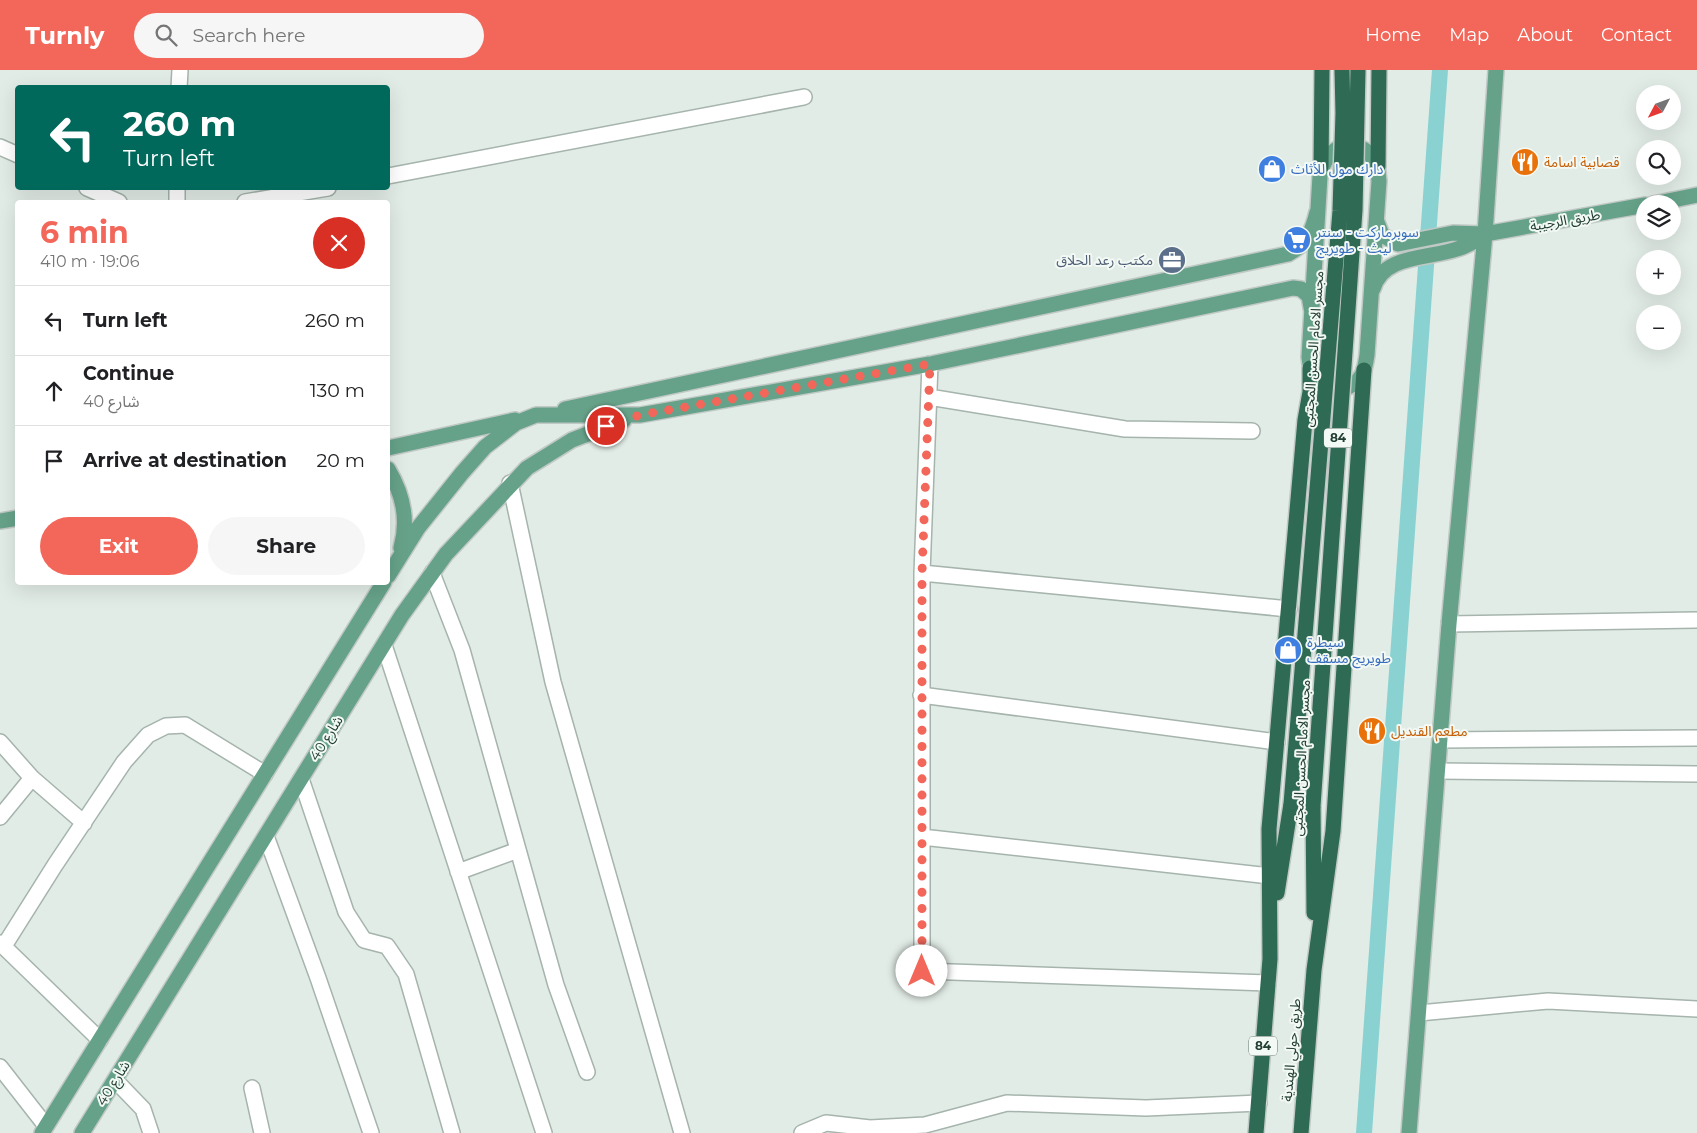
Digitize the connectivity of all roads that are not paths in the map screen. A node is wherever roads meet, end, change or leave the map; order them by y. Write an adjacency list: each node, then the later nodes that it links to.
1 (180, 70): 7 (street)
2 (1322, 70): 9 (highway)
3 (1342, 70): 69 (highway, مجسر الامام الحسن المجتبى / 84, bridge)
4 (1358, 70): 70 (highway, مجسر الامام الحسن المجتبى / 84, bridge)
5 (1379, 70): 10 (highway)
6 (1496, 70): 25 (main road)
7 (180, 85)
8 (804, 97): 15 (street)
9 (1323, 115): 10 (highway); 13 (highway)
10 (1379, 120): 14 (highway)
11 (0, 147): 12 (street)
12 (15, 154)
13 (1322, 167): 14 (main road); 23 (main road)
14 (1378, 167): 24 (main road)
15 (390, 176)
16 (92, 190): 20 (street)
17 (316, 190): 21 (street)
18 (1697, 195): 19 (main road)
19 (1681, 198)
20 (114, 200)
21 (257, 200)
22 (1636, 208): 25 (main road, طريق الرجيبة)
23 (1317, 212): 27 (main road); 32 (main road)
24 (1376, 218): 25 (main road); 26 (main road)
25 (1485, 234): 26 (main road); 49 (main road)
26 (1371, 294): 30 (main road)
27 (1312, 313): 28 (main road); 29 (main road)
28 (930, 364): 31 (street); 33 (main road)
29 (1310, 368): 30 (main road); 34 (highway)
30 (1364, 370): 35 (highway)
31 (929, 397): 36 (street); 45 (street)
32 (536, 415): 33 (main road); 37 (main road); 42 (main road)
33 (640, 415): 39 (main road, شارع 40)
34 (1305, 420): 35 (highway); 47 (highway)
35 (1361, 420): 70 (highway)
36 (1252, 431)
37 (390, 448)
38 (390, 473): 42 (main road)
39 (510, 483): 44 (main road, شارع 40); 87 (street)
40 (15, 518): 41 (main road)
41 (0, 521)
42 (398, 559): 43 (main road)
43 (390, 573)
44 (432, 573): 50 (main road, شارع 40); 65 (street)
45 (922, 573): 47 (street); 51 (street)
46 (382, 585): 57 (main road)
47 (1289, 609): 55 (highway)
48 (1697, 620): 49 (street)
49 (1449, 624): 53 (main road)
50 (384, 645): 60 (main road, شارع 40); 66 (street)
51 (921, 695): 55 (street); 64 (street)
52 (1697, 738): 53 (street)
53 (1440, 740): 56 (main road)
54 (0, 742): 59 (street)
55 (1277, 742): 67 (highway)
56 (1438, 771): 58 (street); 73 (main road)
57 (265, 774): 62 (street); 74 (main road)
58 (1697, 774)
59 (32, 778): 61 (street); 62 (street)
60 (301, 778): 63 (main road, شارع 40); 85 (street)
61 (0, 817)
62 (84, 823): 68 (street)
63 (266, 836): 77 (main road, شارع 40); 84 (street)
64 (922, 837): 67 (street); 71 (street)
65 (518, 850): 66 (street); 76 (street)
66 (458, 872): 86 (street)
67 (1270, 876): 69 (highway)
68 (2, 944): 74 (street)
69 (1270, 959): 71 (highway, طريق حولي الهندية / 84)
70 (1314, 970): 90 (highway, طريق حولي الهندية / 84)
71 (1268, 984): 79 (highway, طريق حولي الهندية / 84)
72 (1697, 1009): 73 (street)
73 (1418, 1013): 91 (main road)
74 (100, 1040): 80 (main road)
75 (0, 1067): 80 (street)
76 (587, 1072)
77 (115, 1080): 81 (main road, شارع 40); 82 (street)
78 (252, 1088): 83 (street)
79 (1259, 1103): 88 (street); 89 (highway, طريق حولي الهندية / 84)
80 (44, 1130)
81 (82, 1133)
82 (151, 1133)
83 (262, 1133)
84 (371, 1133)
85 (452, 1133)
86 (544, 1133)
87 (682, 1133)
88 (802, 1133)
89 (1256, 1133)
90 (1301, 1133)
91 (1409, 1133)

